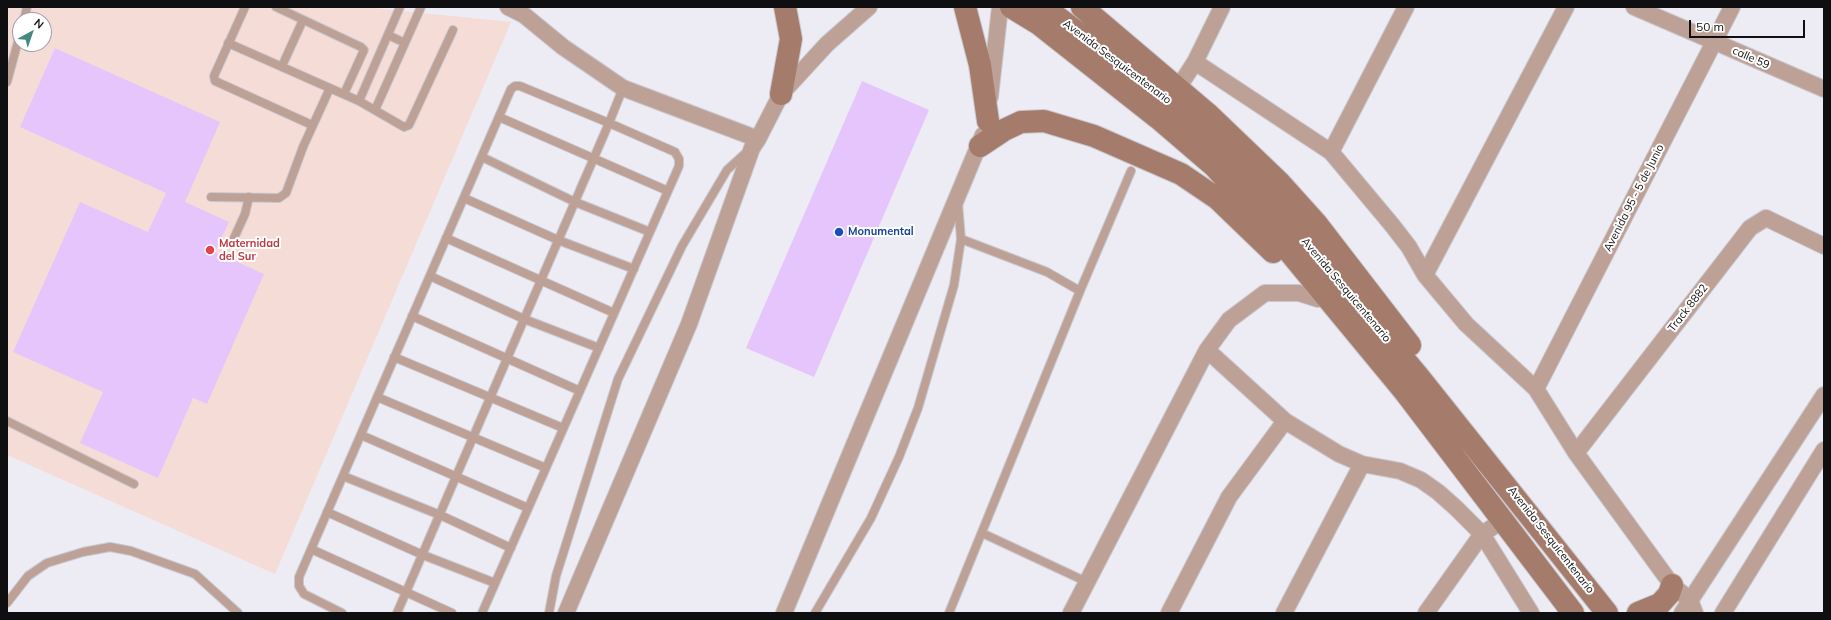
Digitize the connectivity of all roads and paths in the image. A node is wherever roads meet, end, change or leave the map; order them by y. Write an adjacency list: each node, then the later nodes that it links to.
1 (245, 7): 22 (lane)
2 (276, 7): 18 (lane)
3 (400, 7): 20 (lane)
4 (421, 7): 23 (lane)
5 (508, 7): 29 (street)
6 (785, 7): 33 (main road)
7 (869, 7): 33 (street)
8 (965, 7): 37 (main road)
9 (1000, 7): 37 (street)
10 (1011, 7): 52 (main road, Avenida Sesquicentenario)
11 (1044, 7): 52 (main road, Avenida Sesquicentenario)
12 (1082, 7): 30 (main road)
13 (1222, 7): 25 (street)
14 (1406, 7): 42 (street)
15 (1566, 7): 60 (street)
16 (1634, 7): 21 (street, calle 59)
17 (1732, 7): 21 (street, Avenida 95 - 5 de Junio)
18 (303, 20): 26 (lane); 32 (lane)
19 (453, 30): 35 (lane)
20 (388, 35): 23 (lane); 34 (lane)
21 (1714, 41): 31 (street, calle 59); 73 (street, Avenida 95 - 5 de Junio)
22 (228, 43): 26 (lane); 39 (lane)
23 (405, 43): 35 (lane)
24 (15, 52): 27 (lane)
25 (1195, 62): 30 (street); 42 (street)
26 (282, 66): 28 (lane)
27 (7, 82)
28 (330, 88): 32 (lane); 39 (lane)
29 (622, 88): 38 (lane); 40 (street)
30 (1178, 88): 83 (main road)
31 (1824, 89)
32 (344, 94): 34 (lane)
33 (781, 94): 40 (street)
34 (360, 101): 35 (lane)
35 (375, 110)
36 (499, 117): 38 (lane); 43 (lane); 44 (lane)
37 (988, 121): 41 (street)
38 (609, 123): 44 (lane); 46 (lane)
39 (312, 126): 48 (lane)
40 (755, 143): 112 (lane); 113 (street)
41 (980, 146): 50 (street); 64 (main road)
42 (1331, 152): 60 (street)
43 (482, 157): 49 (lane); 51 (lane)
44 (593, 160): 46 (lane); 51 (lane)
45 (1131, 172): 63 (lane)
46 (668, 191): 53 (lane)
47 (211, 196): 48 (lane)
48 (249, 197): 54 (lane)
49 (464, 198): 55 (lane); 57 (lane)
50 (958, 199): 56 (lane); 114 (street)
51 (575, 202): 53 (lane); 57 (lane)
52 (1269, 213): 68 (main road, Avenida Sesquicentenario); 83 (main road, Avenida Sesquicentenario)
53 (650, 232): 59 (lane)
54 (234, 238)
55 (446, 238): 61 (lane); 62 (lane)
56 (961, 239): 63 (lane); 115 (lane)
57 (558, 240): 59 (lane); 62 (lane)
58 (1824, 246): 85 (street, Track 8882)
59 (634, 269): 65 (lane)
60 (1425, 275): 73 (street)
61 (430, 276): 66 (lane); 67 (lane)
62 (541, 280): 65 (lane); 67 (lane)
63 (1080, 290): 95 (lane)
64 (1318, 299): 68 (main road); 70 (street)
65 (614, 313): 69 (lane)
66 (412, 316): 71 (lane); 72 (lane)
67 (524, 319): 69 (lane); 72 (lane)
68 (1351, 328): 94 (main road, Avenida Sesquicentenario)
69 (599, 348): 74 (lane)
70 (1207, 350): 79 (street); 100 (street)
71 (394, 357): 76 (lane); 77 (lane)
72 (507, 359): 74 (lane); 77 (lane)
73 (1536, 389): 85 (street)
74 (580, 391): 80 (lane)
75 (1824, 396): 106 (street)
76 (378, 397): 81 (lane); 82 (lane)
77 (490, 398): 80 (lane); 82 (lane)
78 (7, 421): 90 (lane)
79 (1285, 421): 86 (street); 118 (street)
80 (563, 428): 87 (lane)
81 (361, 435): 88 (lane); 89 (lane)
82 (473, 438): 87 (lane); 89 (lane)
83 (1474, 444): 104 (main road, Avenida Sesquicentenario)
84 (1824, 450): 126 (street)
85 (1576, 453): 102 (street)
86 (1362, 464): 96 (street); 119 (street)
87 (546, 468): 91 (lane)
88 (343, 476): 92 (lane); 93 (lane)
89 (456, 476): 91 (lane); 93 (lane)
90 (134, 484)
91 (528, 508): 98 (lane)
92 (328, 512): 97 (lane); 99 (lane)
93 (440, 515): 98 (lane); 99 (lane)
94 (1502, 521): 96 (street); 122 (main road, Avenida Sesquicentenario)
95 (982, 533): 100 (lane); 116 (lane)
96 (1482, 534): 120 (street); 121 (street)
97 (311, 548): 103 (lane); 108 (lane)
98 (511, 548): 101 (lane)
99 (422, 554): 101 (lane); 103 (lane)
100 (1087, 582): 117 (street)
101 (495, 583): 111 (lane)
102 (1672, 585): 106 (street); 125 (main road)
103 (406, 592): 109 (lane); 110 (lane)
104 (1594, 593): 123 (main road, Avenida Sesquicentenario); 124 (main road)
105 (7, 603): 107 (lane)
106 (1689, 609)
107 (238, 613)
108 (342, 613)
109 (397, 613)
110 (452, 613)
111 (482, 613)
112 (549, 613)
113 (566, 613)
114 (784, 613)
115 (815, 613)
116 (949, 613)
117 (1071, 613)
118 (1169, 613)
119 (1284, 613)
120 (1426, 613)
121 (1531, 613)
122 (1573, 613)
123 (1607, 613)
124 (1622, 613)
125 (1638, 613)
126 (1723, 613)

